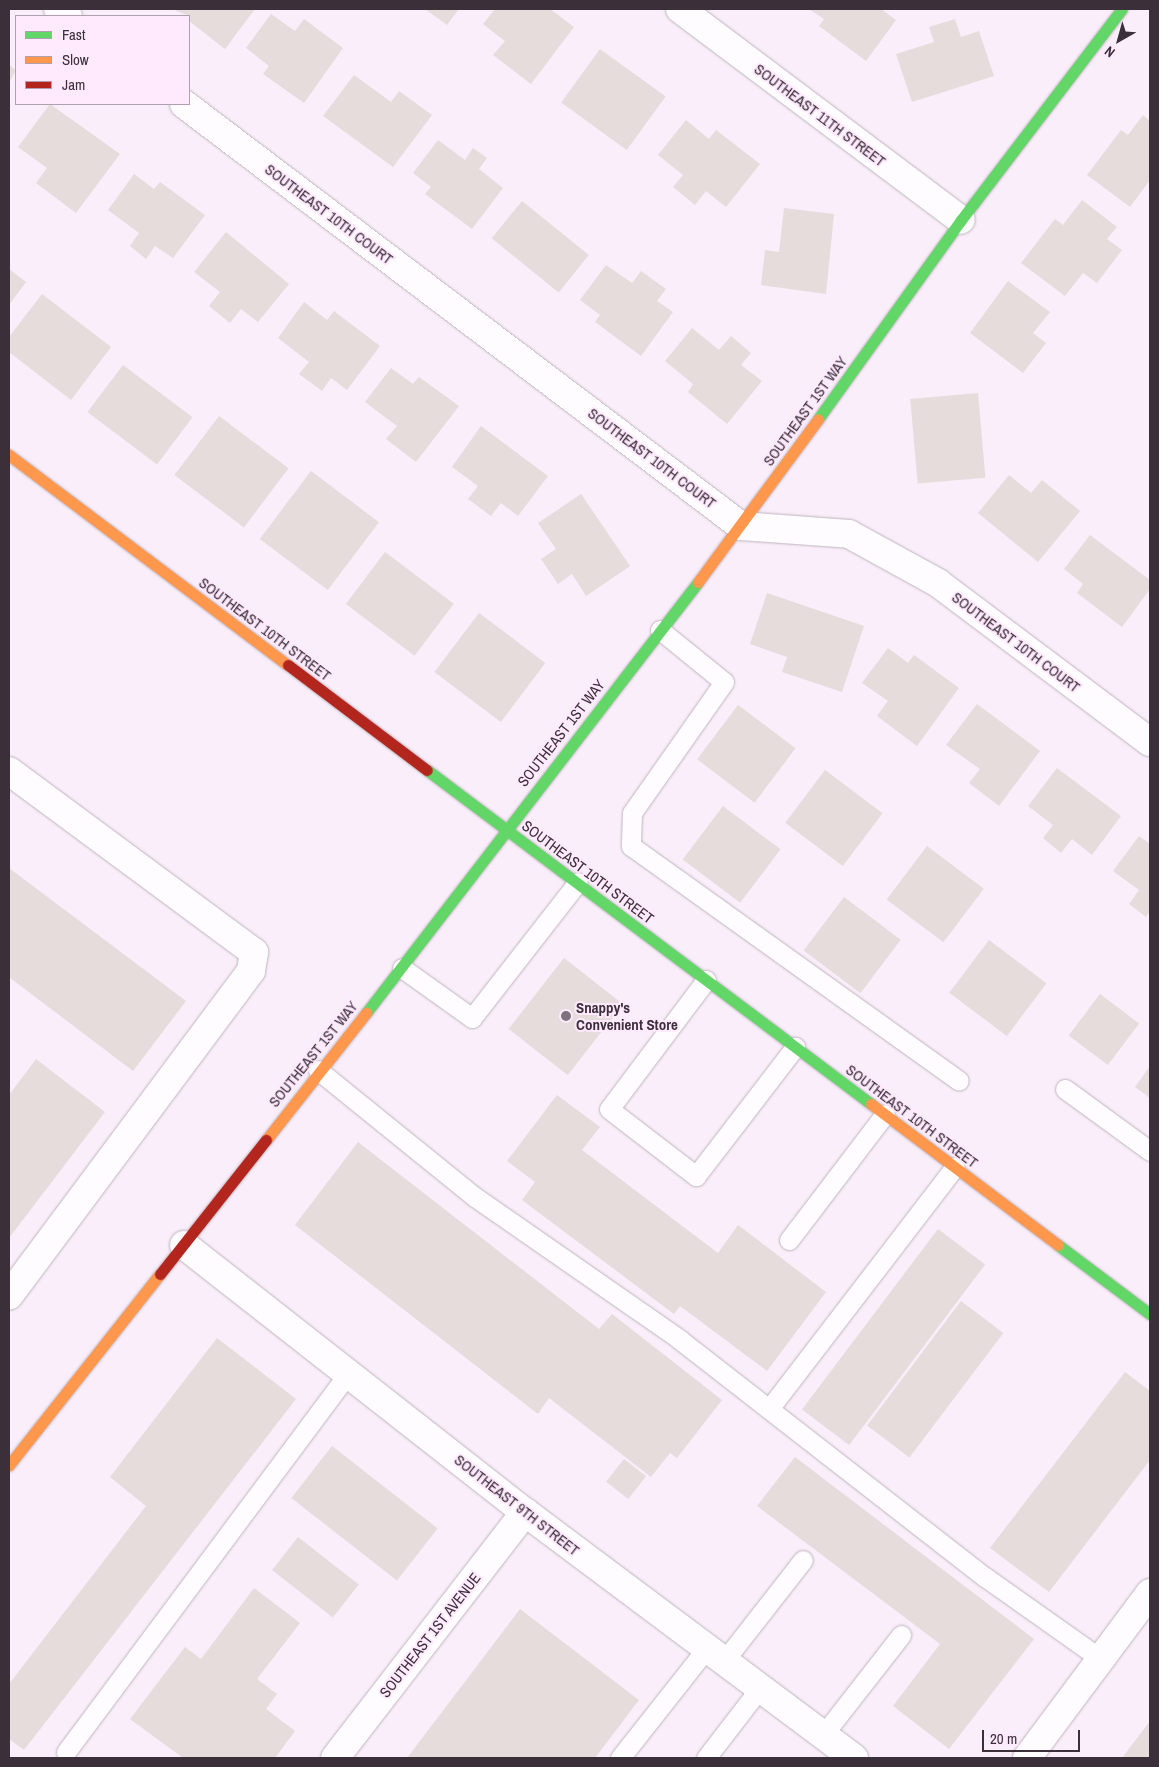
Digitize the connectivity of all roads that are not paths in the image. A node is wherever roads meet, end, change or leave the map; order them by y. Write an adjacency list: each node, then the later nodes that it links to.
1 (680, 9): 4 (street, SOUTHEAST 11TH STREET)
2 (1122, 9): 4 (street, SOUTHEAST 1ST WAY)
3 (185, 105): 6 (street, SOUTHEAST 10TH COURT)
4 (961, 220): 6 (street, SOUTHEAST 1ST WAY)
5 (9, 454): 10 (street, SOUTHEAST 10TH STREET)
6 (741, 526): 7 (street, SOUTHEAST 1ST WAY); 8 (street, SOUTHEAST 10TH COURT)
7 (660, 630): 10 (street, SOUTHEAST 1ST WAY); 16 (lane)
8 (1150, 742)
9 (9, 771): 23 (street)
10 (505, 829): 11 (street, SOUTHEAST 10TH STREET); 12 (street, SOUTHEAST 1ST WAY)
11 (578, 882): 12 (lane); 13 (street, SOUTHEAST 10TH STREET)
12 (402, 968): 15 (street, SOUTHEAST 1ST WAY)
13 (706, 980): 14 (street, SOUTHEAST 10TH STREET); 14 (lane)
14 (795, 1046): 18 (street, SOUTHEAST 10TH STREET)
15 (318, 1070): 22 (street, SOUTHEAST 1ST WAY); 26 (lane)
16 (959, 1081)
17 (1065, 1089): 19 (lane)
18 (885, 1114): 20 (street, SOUTHEAST 10TH STREET); 21 (lane)
19 (1150, 1151)
20 (956, 1167): 24 (street, SOUTHEAST 10TH STREET); 26 (lane)
21 (789, 1240)
22 (184, 1245): 25 (street, SOUTHEAST 9TH STREET); 27 (street, SOUTHEAST 1ST WAY)
23 (9, 1296)
24 (1150, 1314)
25 (348, 1373): 28 (street, SOUTHEAST 9TH STREET); 36 (lane)
26 (769, 1409): 33 (lane)
27 (9, 1465)
28 (525, 1512): 32 (street, SOUTHEAST 9TH STREET); 37 (street, SOUTHEAST 1ST AVENUE)
29 (803, 1560): 32 (lane)
30 (1150, 1593): 33 (street)
31 (901, 1635): 35 (lane)
32 (715, 1654): 34 (street, SOUTHEAST 9TH STREET); 38 (lane)
33 (1101, 1659): 41 (street)
34 (760, 1688): 35 (street, SOUTHEAST 9TH STREET); 39 (lane)
35 (823, 1735): 40 (street, SOUTHEAST 9TH STREET)
36 (66, 1752)
37 (335, 1758)
38 (620, 1758)
39 (706, 1758)
40 (854, 1758)
41 (1027, 1758)

